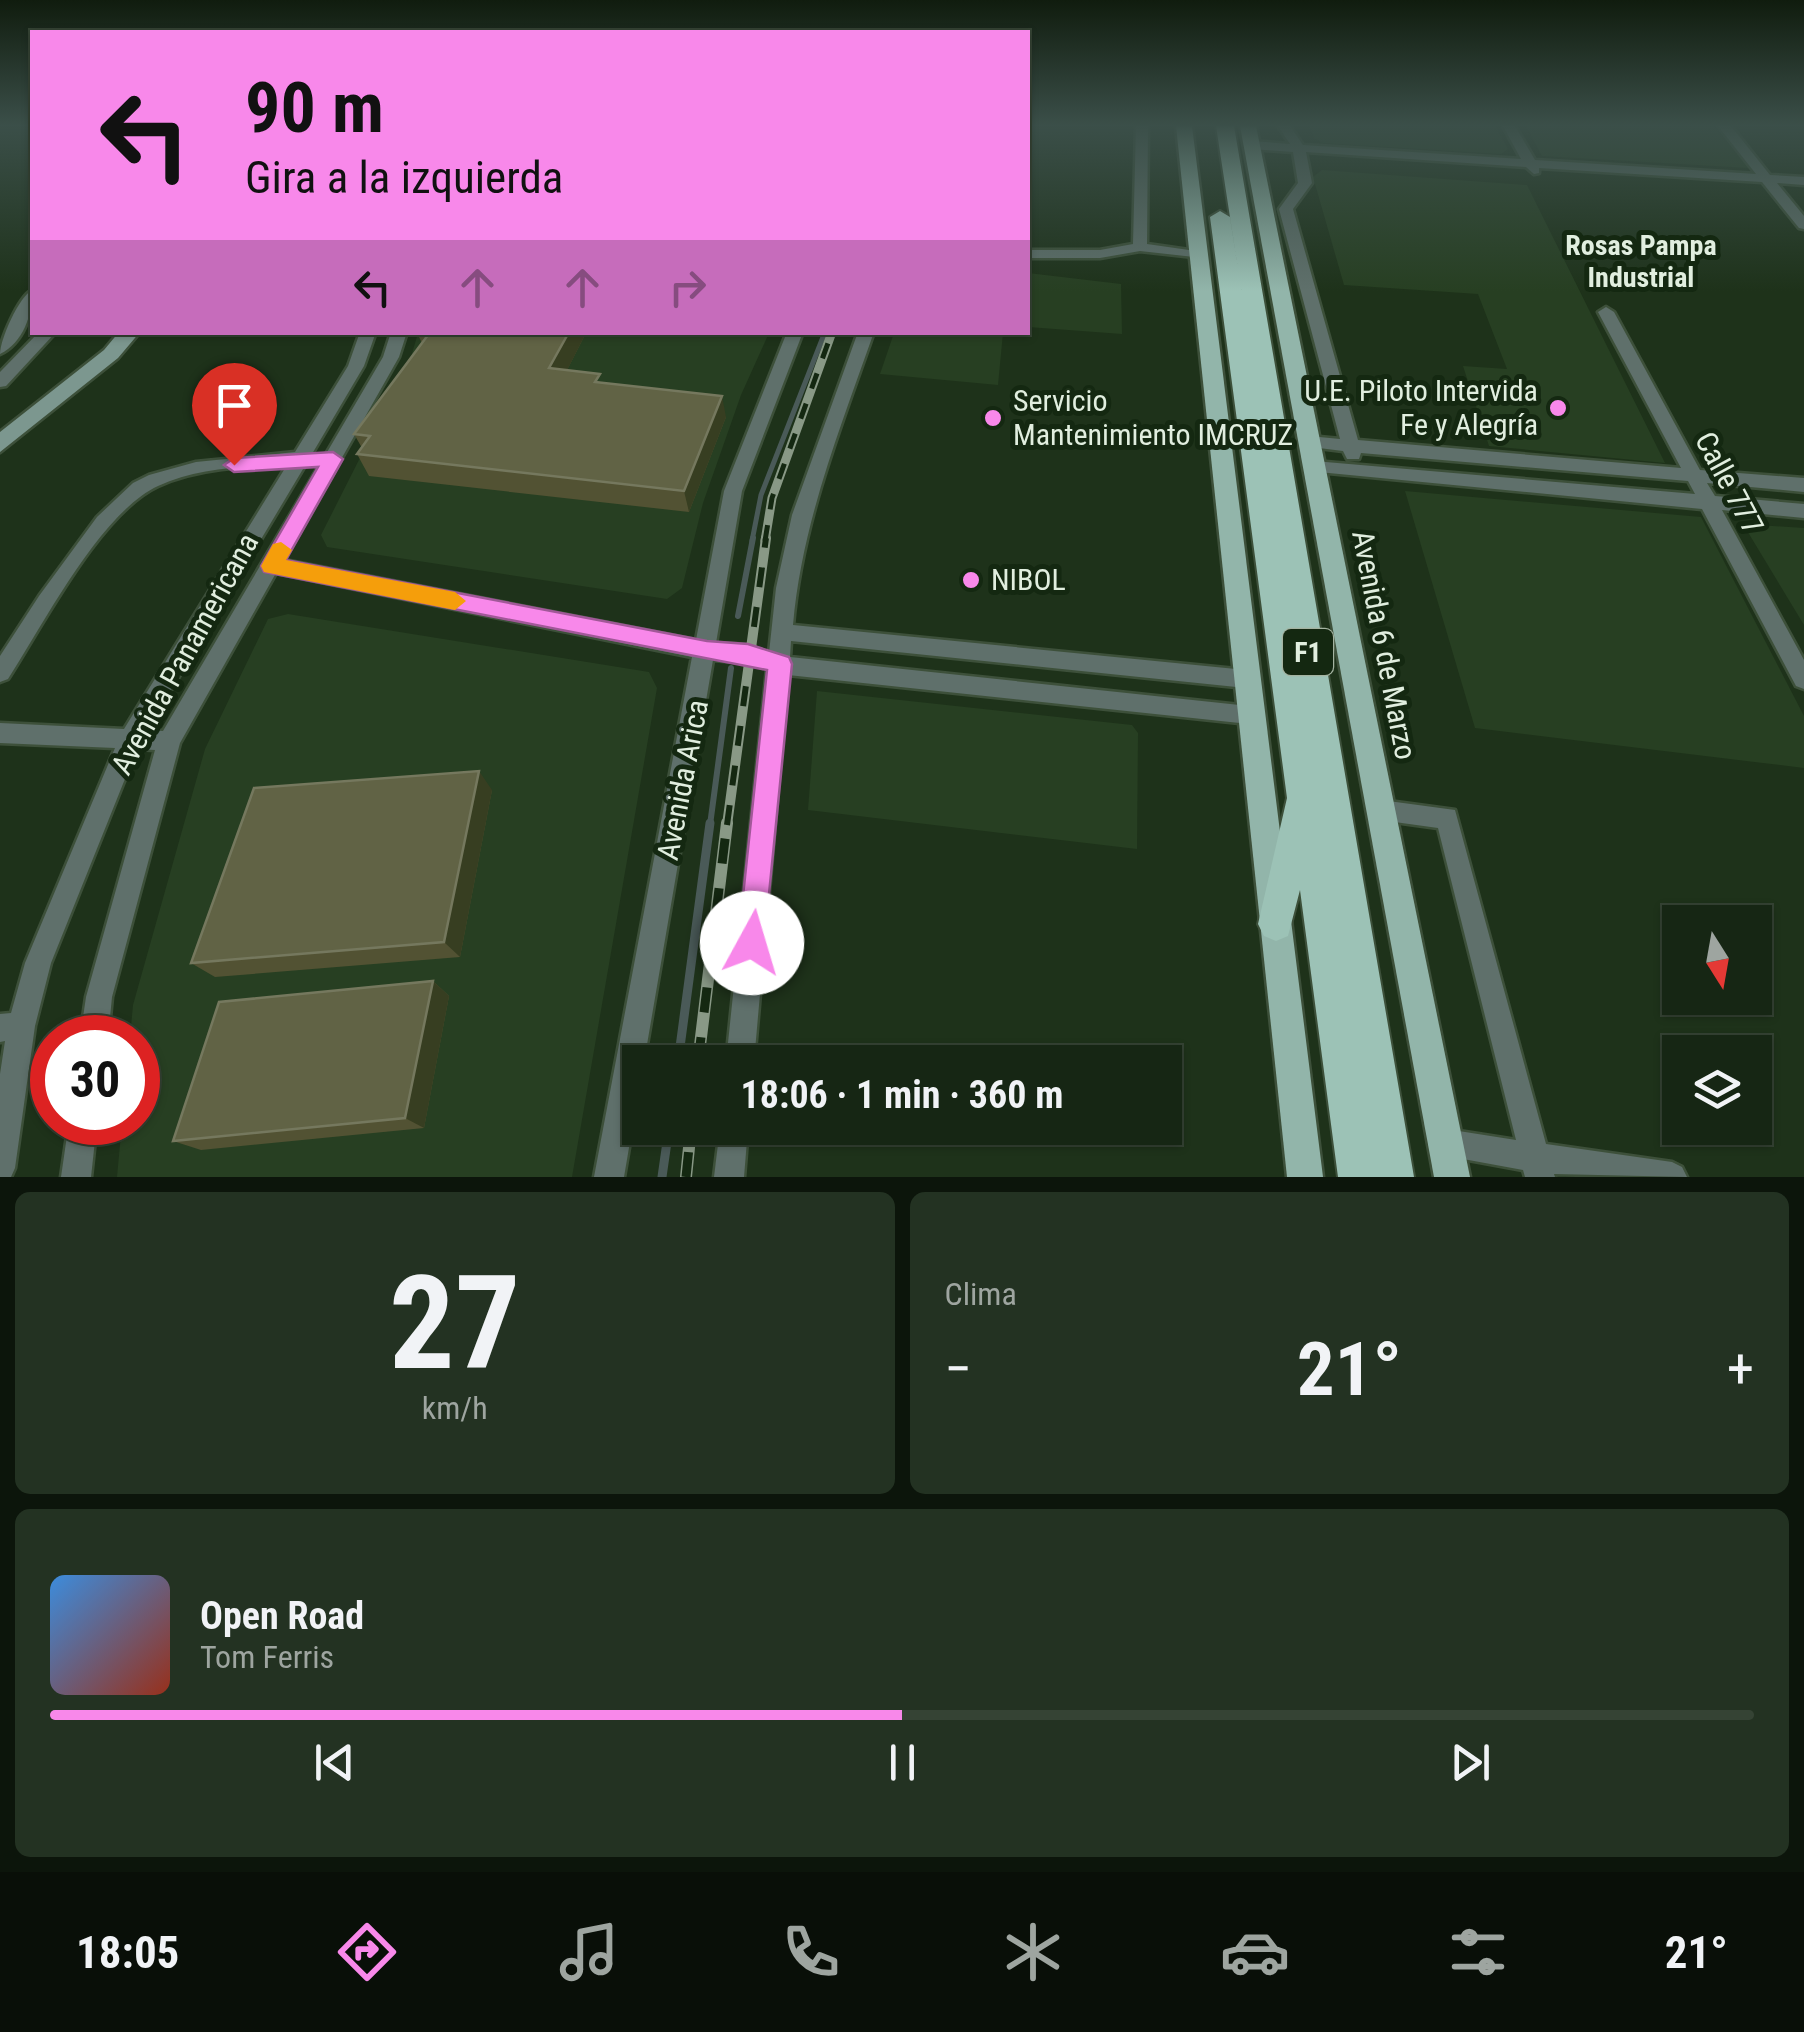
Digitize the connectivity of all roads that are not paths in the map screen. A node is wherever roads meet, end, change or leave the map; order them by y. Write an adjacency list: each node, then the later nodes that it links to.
1 (1141, 181): 12 (street)
2 (1190, 181): 14 (main road)
3 (1215, 181): 48 (highway, F1)
4 (1233, 181): 64 (highway, F1)
5 (1258, 181): 29 (main road, Avenida 6 de Marzo)
6 (1305, 181): 28 (street)
7 (1591, 181): 9 (street)
8 (1769, 181): 9 (street)
9 (1778, 192): 10 (street); 11 (street)
10 (1804, 194)
11 (1804, 225)
12 (1140, 247): 13 (street); 14 (street)
13 (1030, 254)
14 (1198, 255): 42 (main road)
15 (30, 299): 23 (street)
16 (1606, 312): 33 (street, Calle 777)
17 (45, 335): 26 (street)
18 (127, 335): 27 (main road)
19 (367, 335): 25 (street, Avenida Panamericana)
20 (399, 335): 24 (street, Avenida Panamericana)
21 (794, 335): 39 (street, Avenida Arica)
22 (865, 335): 38 (street)
23 (0, 349)
24 (387, 365): 25 (street); 31 (street, Avenida Panamericana)
25 (356, 366): 30 (street, Avenida Panamericana)
26 (0, 382)
27 (0, 444)
28 (1351, 445): 29 (street); 32 (street); 33 (street)
29 (1312, 454): 32 (street); 49 (main road, Avenida 6 de Marzo)
30 (296, 458): 31 (street); 41 (street); 46 (street, Avenida Panamericana)
31 (333, 459): 37 (street, Avenida Panamericana)
32 (1357, 471): 35 (street)
33 (1694, 475): 34 (street); 35 (street, Calle 777)
34 (1804, 485)
35 (1709, 502): 36 (street); 43 (street, Calle 777)
36 (1804, 510)
37 (272, 566): 39 (street); 47 (street, Avenida Panamericana)
38 (783, 632): 40 (street); 42 (street)
39 (707, 651): 40 (street); 60 (street, Avenida Arica)
40 (780, 664): 44 (street); 53 (street)
41 (0, 673)
42 (1246, 679): 44 (main road)
43 (1804, 680)
44 (1249, 714): 50 (main road)
45 (0, 732): 46 (street)
46 (130, 739): 47 (street); 52 (street, Avenida Panamericana)
47 (169, 741): 51 (street, Avenida Panamericana)
48 (1302, 788): 50 (highway); 63 (highway, F1)
49 (1381, 811): 54 (main road, Avenida 6 de Marzo); 57 (street)
50 (1276, 924): 62 (main road)
51 (97, 1015)
52 (10, 1027): 58 (street, Avenida Panamericana)
53 (742, 1045)
54 (1446, 1144): 57 (street); 65 (main road, Avenida 6 de Marzo)
55 (80, 1145): 59 (street)
56 (732, 1145): 61 (street)
57 (1537, 1167): 66 (street)
58 (0, 1168)
59 (76, 1177)
60 (610, 1177)
61 (729, 1177)
62 (1305, 1177)
63 (1358, 1177)
64 (1394, 1177)
65 (1452, 1177)
66 (1672, 1177)

